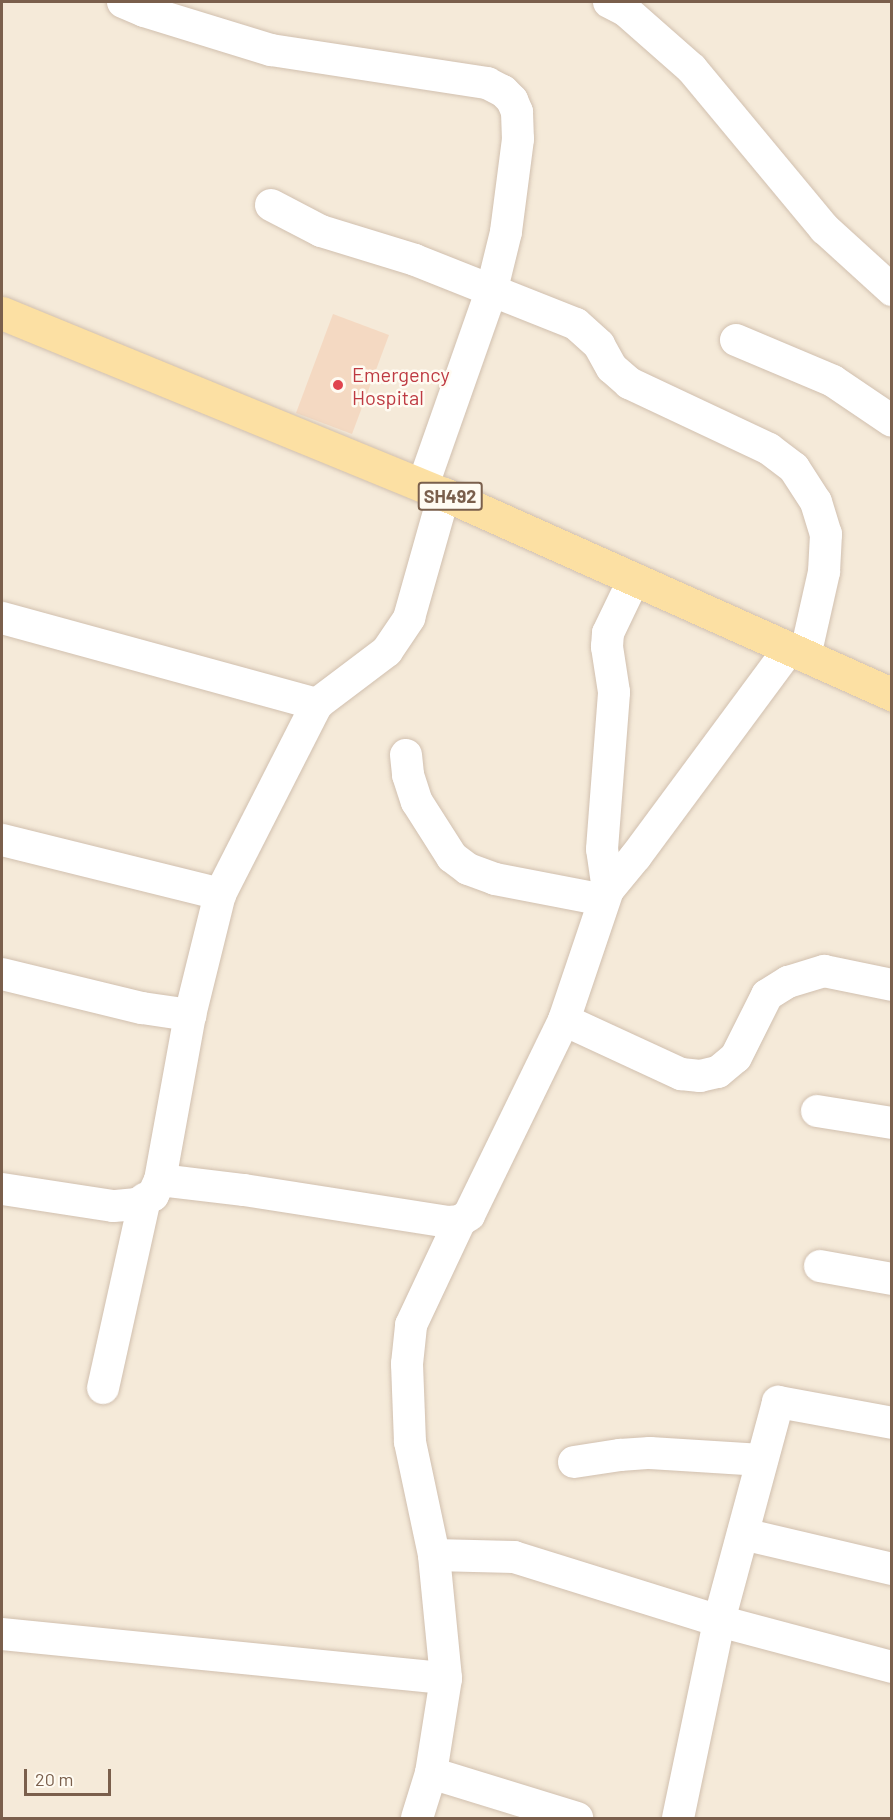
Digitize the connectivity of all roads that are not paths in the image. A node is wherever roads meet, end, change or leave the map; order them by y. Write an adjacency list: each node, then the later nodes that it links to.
1 (123, 2): 4 (street)
2 (609, 2): 5 (street)
3 (271, 206): 4 (street)
4 (492, 289): 9 (street); 12 (street)
5 (891, 290)
6 (2, 313): 9 (main road, SH492)
7 (736, 340): 8 (street)
8 (891, 421)
9 (434, 489): 10 (main road, SH492); 14 (street)
10 (634, 579): 12 (main road, SH492); 18 (street)
11 (2, 618): 14 (street)
12 (797, 652): 13 (main road, SH492); 18 (street)
13 (891, 694)
14 (317, 704): 17 (street)
15 (406, 754): 18 (street)
16 (2, 840): 17 (street)
17 (220, 894): 21 (street)
18 (606, 895): 22 (street)
19 (2, 974): 21 (street)
20 (891, 985): 22 (street)
21 (190, 1015): 26 (street)
22 (564, 1020): 27 (street)
23 (818, 1111): 24 (street)
24 (891, 1123)
25 (2, 1189): 26 (street)
26 (153, 1190): 27 (street); 30 (street)
27 (460, 1221): 35 (street)
28 (820, 1266): 29 (street)
29 (891, 1279)
30 (103, 1388)
31 (891, 1423): 32 (street)
32 (762, 1460): 33 (street); 34 (street)
33 (574, 1462)
34 (743, 1534): 36 (street); 37 (street)
35 (434, 1555): 37 (street); 40 (street)
36 (891, 1569)
37 (719, 1621): 39 (street); 44 (street)
38 (2, 1634): 40 (street)
39 (891, 1667)
40 (446, 1678): 41 (street)
41 (431, 1773): 42 (street); 43 (street)
42 (417, 1818)
43 (577, 1818)
44 (678, 1818)

